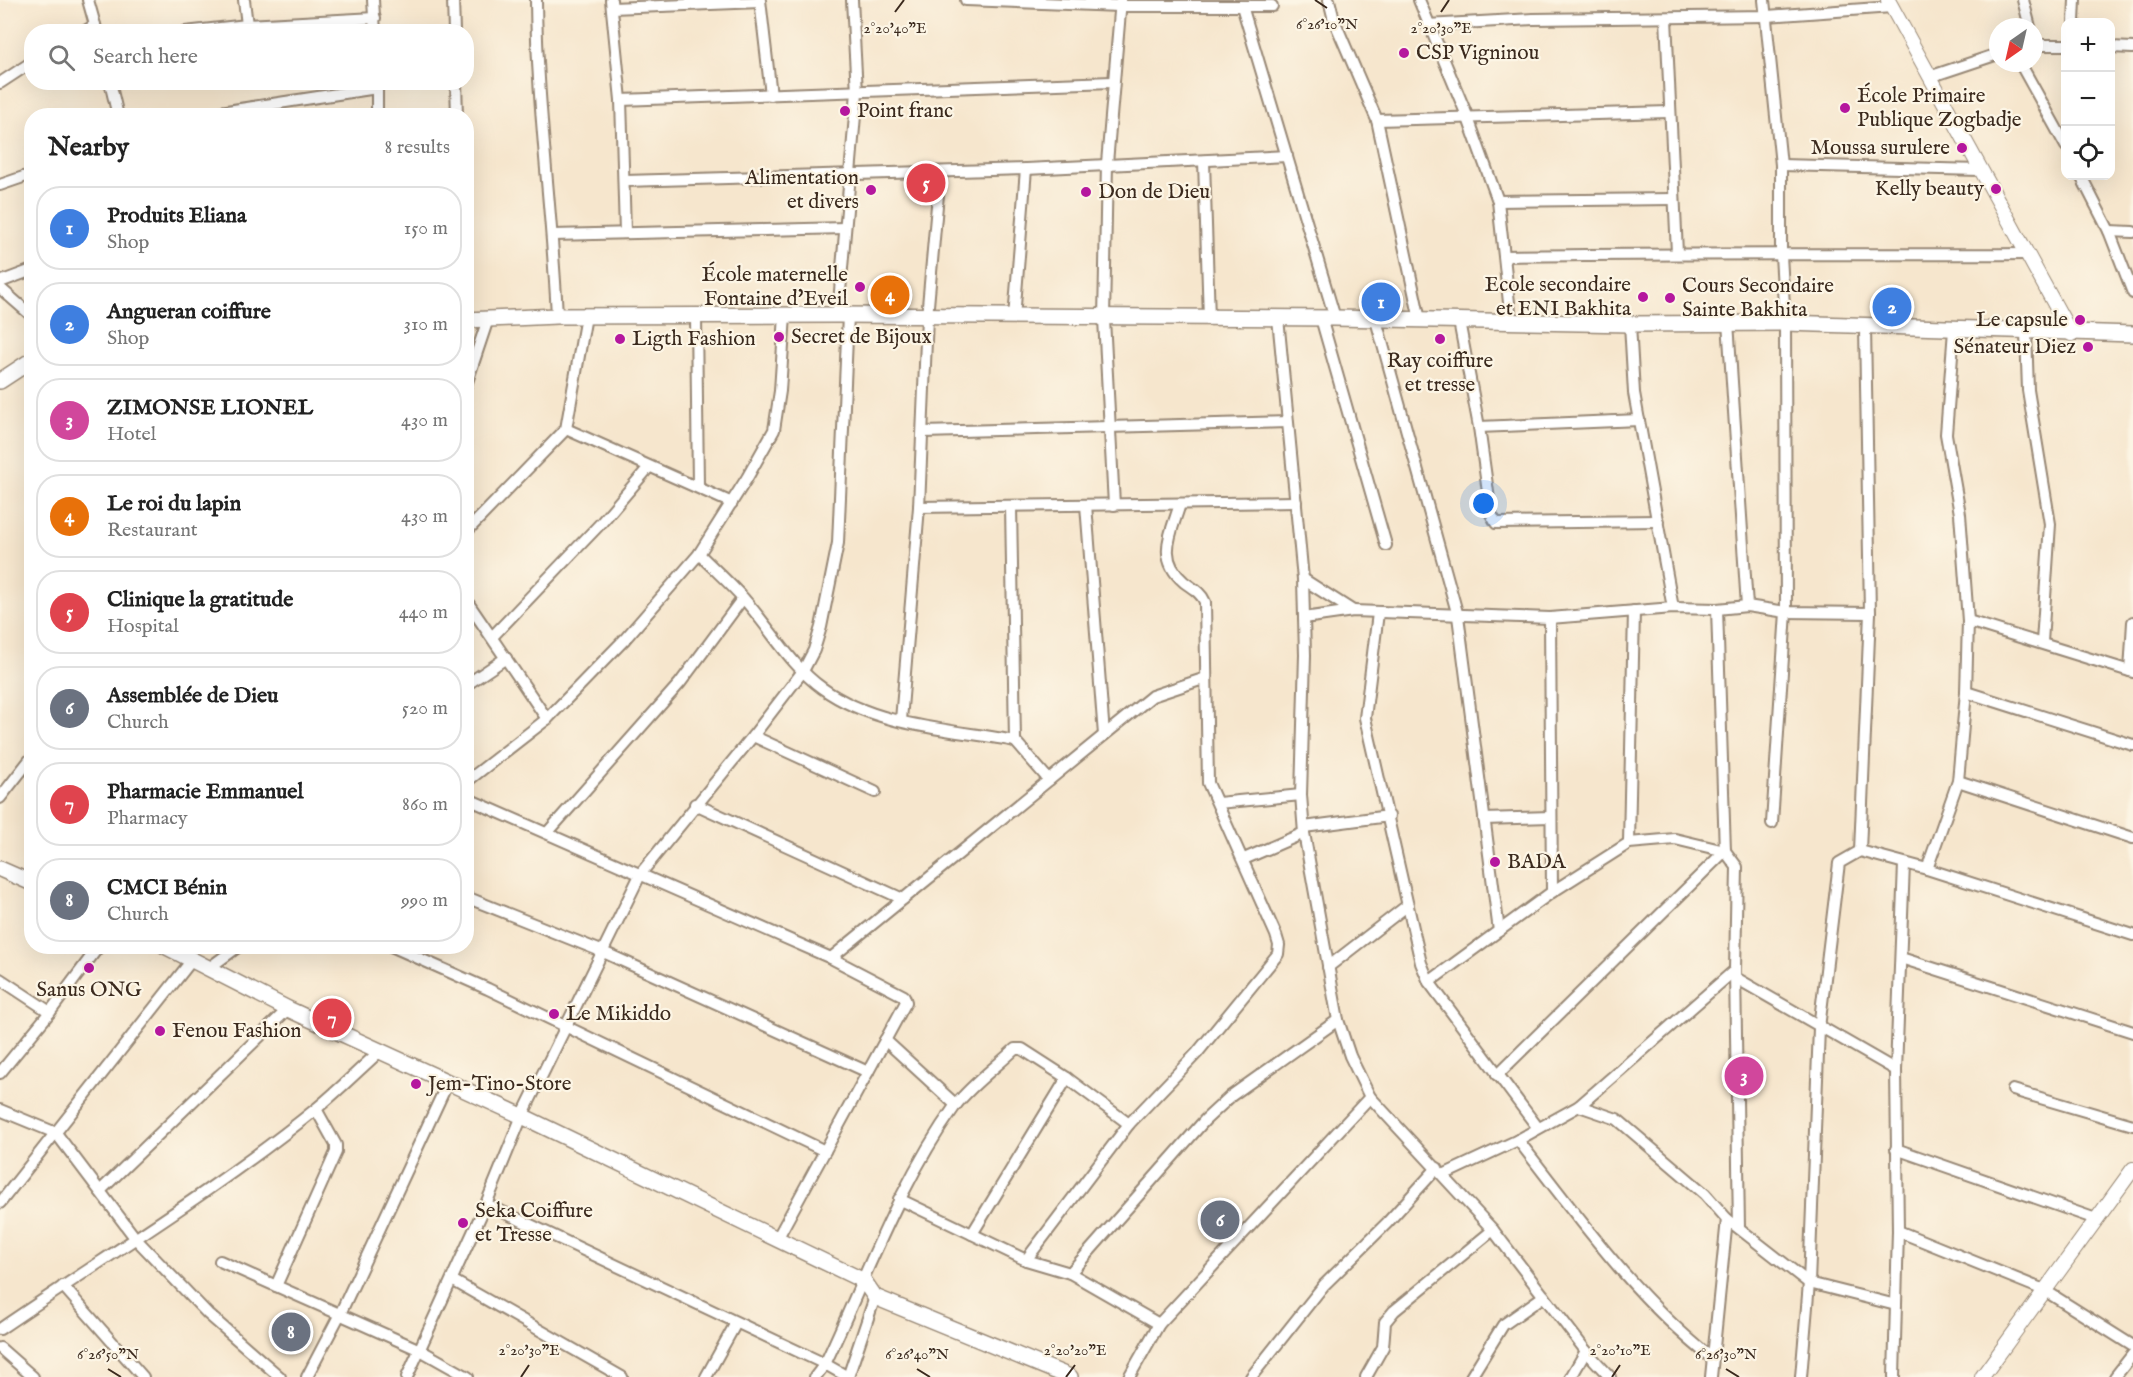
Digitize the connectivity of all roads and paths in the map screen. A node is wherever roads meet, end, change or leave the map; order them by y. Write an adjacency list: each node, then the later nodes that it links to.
1 (88, 0): 24 (street)
2 (244, 0): 25 (street)
3 (373, 0): 20 (street)
4 (453, 0): 28 (street)
5 (536, 0): 73 (street)
6 (852, 0): 44 (street)
7 (966, 0): 14 (street)
8 (1329, 0): 53 (street)
9 (1419, 0): 29 (street)
10 (1764, 0): 19 (street)
11 (2023, 0): 22 (street)
12 (2075, 0): 23 (street)
13 (760, 1): 15 (street); 45 (street)
14 (1120, 3): 17 (street); 38 (street)
15 (612, 4): 46 (street)
16 (1890, 4): 19 (street); 37 (street)
17 (1242, 6): 18 (street); 55 (street)
18 (1272, 6)
19 (1767, 16): 21 (street); 58 (street)
20 (375, 18): 26 (street); 27 (street)
21 (1666, 18): 29 (street); 51 (street)
22 (2028, 18)
23 (2074, 18)
24 (95, 24)
25 (247, 24)
26 (265, 24)
27 (375, 24)
28 (454, 24)
29 (1427, 25): 52 (street)
30 (2043, 44): 31 (street)
31 (2061, 45)
32 (2115, 47): 33 (street)
33 (2133, 48)
34 (1989, 57): 37 (street)
35 (24, 67): 39 (street)
36 (2025, 72): 54 (street)
37 (1932, 76): 60 (street)
38 (1112, 82): 44 (street); 57 (street)
39 (0, 83)
40 (112, 90): 47 (street)
41 (347, 90): 48 (street)
42 (377, 90): 49 (street)
43 (456, 90): 50 (street)
44 (857, 92): 45 (street); 62 (street)
45 (771, 95): 46 (street)
46 (621, 100): 65 (street)
47 (116, 108)
48 (241, 108)
49 (377, 108)
50 (457, 108)
51 (1669, 112): 52 (street); 67 (street)
52 (1468, 118): 53 (street); 68 (street)
53 (1377, 120): 97 (street)
54 (2061, 137)
55 (1287, 156): 56 (street); 91 (street)
56 (1204, 161): 57 (street); 94 (street)
57 (1107, 163): 59 (street); 93 (street)
58 (1781, 165): 60 (street); 76 (street)
59 (1026, 169): 61 (street); 89 (street)
60 (1980, 170): 75 (street)
61 (940, 172): 62 (street); 88 (street)
62 (849, 175): 65 (street); 69 (street)
63 (24, 177): 66 (street)
64 (2083, 180): 70 (street)
65 (625, 181): 71 (street)
66 (0, 185)
67 (1674, 199): 68 (street); 74 (street)
68 (1498, 201): 77 (street)
69 (845, 228): 71 (street); 84 (street)
70 (2109, 231): 72 (street); 81 (street)
71 (625, 232): 73 (street)
72 (2133, 232)
73 (553, 236): 85 (street)
74 (1677, 253): 76 (street); 77 (street)
75 (2027, 254): 76 (street); 106 (street)
76 (1781, 255): 101 (street)
77 (1505, 256): 99 (street)
78 (24, 273): 79 (street)
79 (0, 282)
80 (0, 288): 82 (street)
81 (2133, 293)
82 (24, 309)
83 (785, 315): 84 (main road); 87 (main road); 120 (street)
84 (843, 315): 88 (main road); 149 (street)
85 (557, 316): 86 (main road); 92 (main road)
86 (586, 316): 87 (main road); 115 (street)
87 (696, 316): 118 (street)
88 (927, 316): 89 (main road); 116 (street)
89 (1014, 318): 93 (main road)
90 (1278, 318): 91 (main road); 94 (main road); 112 (street)
91 (1328, 318): 96 (main road); 128 (street)
92 (488, 319): 95 (main road); 108 (street)
93 (1104, 319): 94 (main road); 113 (street)
94 (1209, 319)
95 (474, 320)
96 (1376, 320): 97 (main road); 141 (street)
97 (1420, 320): 98 (main road)
98 (1459, 321): 99 (main road); 114 (street)
99 (1511, 321): 102 (main road)
100 (1728, 322): 101 (main road); 102 (main road); 132 (street)
101 (1785, 323): 103 (main road); 138 (street)
102 (1630, 324): 111 (street)
103 (1865, 327): 104 (main road); 140 (street)
104 (1954, 330): 105 (main road); 144 (street)
105 (2026, 332): 106 (main road); 147 (street)
106 (2071, 334): 107 (main road)
107 (2133, 334)
108 (474, 361)
109 (24, 365): 110 (main road)
110 (0, 381)
111 (1639, 420): 114 (street); 126 (street)
112 (1287, 422): 113 (street); 119 (street)
113 (1110, 427): 116 (street); 123 (street)
114 (1479, 427): 126 (street)
115 (566, 429): 117 (street); 127 (street)
116 (923, 432): 125 (street)
117 (649, 466): 118 (street); 146 (street)
118 (698, 486): 120 (street)
119 (1296, 502): 121 (street); 130 (street)
120 (732, 503): 129 (street)
121 (1180, 504): 123 (street); 151 (street)
122 (1086, 505): 123 (street); 124 (street); 156 (street)
123 (1114, 505)
124 (1011, 506): 125 (street); 158 (street)
125 (919, 507): 155 (street)
126 (1658, 521): 133 (street)
127 (474, 524)
128 (1386, 545)
129 (699, 554): 131 (street); 154 (street)
130 (1303, 579): 135 (street); 142 (street)
131 (743, 598): 149 (street); 175 (street)
132 (1747, 606): 134 (street); 138 (street)
133 (1672, 608): 134 (street); 136 (street)
134 (1717, 609): 178 (street)
135 (1353, 611): 139 (street); 142 (street)
136 (1634, 611): 143 (street); 177 (street)
137 (474, 612): 146 (street)
138 (1786, 612): 140 (street); 173 (street)
139 (1378, 613): 141 (street); 170 (street)
140 (1870, 613): 179 (street)
141 (1458, 616): 143 (street); 172 (street)
142 (1304, 618): 165 (street)
143 (1550, 618): 171 (street)
144 (1968, 621): 147 (street); 153 (street)
145 (2133, 622): 150 (street)
146 (492, 638): 148 (street)
147 (2042, 642): 150 (street)
148 (506, 657): 152 (street); 154 (street)
149 (803, 671): 155 (street); 157 (street)
150 (2132, 671)
151 (1206, 678): 156 (street); 168 (street)
152 (474, 679)
153 (1966, 692): 159 (street); 163 (street)
154 (547, 719): 161 (street)
155 (901, 720): 158 (street)
156 (1104, 735): 162 (street)
157 (753, 736): 164 (street); 169 (street)
158 (1015, 741): 162 (street)
159 (2133, 745)
160 (24, 767): 166 (street)
161 (474, 776)
162 (1048, 780): 187 (street)
163 (1958, 781): 176 (street); 183 (street)
164 (875, 792)
165 (1301, 795): 168 (street); 174 (street)
166 (0, 798)
167 (474, 801): 175 (street)
168 (1218, 803): 180 (street)
169 (695, 804): 184 (street); 187 (street)
170 (1389, 816): 174 (street); 189 (street)
171 (1551, 817): 172 (street); 186 (street)
172 (1484, 819): 190 (street)
173 (1772, 823)
174 (1304, 830): 180 (street); 200 (street)
175 (548, 832): 184 (street)
176 (2133, 838)
177 (1629, 843): 178 (street); 186 (street)
178 (1725, 851): 202 (street); 216 (street)
179 (1860, 851): 181 (street); 209 (street)
180 (1244, 859): 226 (street)
181 (1904, 864): 183 (street); 198 (street)
182 (0, 869): 185 (main road)
183 (1927, 869): 191 (street)
184 (641, 873): 192 (street); 197 (street)
185 (24, 880)
186 (1552, 892): 190 (street)
187 (903, 899): 197 (street)
188 (474, 900): 192 (street)
189 (1408, 905): 200 (street); 204 (street)
190 (1498, 931): 204 (street)
191 (2133, 935)
192 (602, 951): 208 (street); 214 (street)
193 (93, 954): 206 (street)
194 (180, 954): 199 (main road)
195 (228, 954): 201 (street)
196 (409, 954): 208 (street)
197 (831, 958): 211 (street)
198 (1901, 958): 210 (street); 213 (street)
199 (192, 960): 201 (main road); 229 (street)
200 (1328, 967): 207 (street)
201 (209, 968): 205 (main road)
202 (1735, 974): 209 (street); 222 (street); 241 (street)
203 (0, 979): 206 (street)
204 (1429, 982): 216 (street)
205 (288, 1009): 212 (main road); 235 (street)
206 (50, 1012): 215 (street)
207 (1338, 1020): 220 (street); 249 (street)
208 (564, 1026): 225 (street); 232 (street)
209 (1819, 1028): 213 (street); 252 (street)
210 (2133, 1032)
211 (885, 1040): 214 (street); 221 (street)
212 (380, 1051): 218 (main road); 223 (street)
213 (1896, 1070): 231 (street)
214 (868, 1072): 232 (street)
215 (0, 1073)
216 (1497, 1075): 228 (street)
217 (1067, 1077): 221 (street); 226 (street); 244 (street)
218 (448, 1082): 225 (main road); 259 (street)
219 (2013, 1090): 227 (street)
220 (1370, 1097): 234 (street); 261 (street)
221 (956, 1105): 236 (street)
222 (1579, 1106): 228 (street); 239 (street)
223 (316, 1109): 245 (street); 254 (street)
224 (0, 1110): 229 (street)
225 (522, 1116): 238 (street); 246 (main road)
226 (1129, 1124): 247 (street)
227 (2133, 1125)
228 (1538, 1128): 230 (street)
229 (56, 1133): 235 (street); 237 (street)
230 (1518, 1140): 234 (street); 268 (street)
231 (1896, 1149): 240 (street); 243 (street)
232 (825, 1151): 246 (street)
233 (2133, 1169): 240 (street)
234 (1440, 1172): 242 (street); 282 (street)
235 (100, 1191): 245 (street)
236 (899, 1199): 244 (street); 251 (street)
237 (0, 1203)
238 (486, 1204): 250 (street); 260 (street)
239 (1727, 1219): 241 (street); 268 (street)
240 (2096, 1219): 255 (street)
241 (1738, 1228): 252 (street)
242 (1493, 1230): 256 (street); 283 (street)
243 (1898, 1230): 255 (street); 258 (street)
244 (972, 1234): 247 (street)
245 (136, 1239): 253 (street); 272 (street)
246 (777, 1239): 251 (main road)
247 (1026, 1260): 249 (street)
248 (220, 1261): 254 (street)
249 (1070, 1273): 261 (street)
250 (452, 1280): 265 (street); 276 (street)
251 (864, 1281): 257 (main road); 269 (street)
252 (1809, 1283): 258 (street); 288 (street)
253 (63, 1286): 262 (street); 271 (street)
254 (276, 1286): 259 (street)
255 (2044, 1290): 263 (street); 290 (street)
256 (1544, 1296): 266 (street); 284 (street)
257 (875, 1297): 279 (street); 280 (main road)
258 (1896, 1305): 289 (street)
259 (340, 1314): 265 (street); 273 (street)
260 (736, 1323): 269 (street); 277 (street)
261 (1159, 1324): 281 (street)
262 (0, 1329)
263 (2133, 1346)
264 (0, 1348): 270 (street)
265 (420, 1350): 274 (street); 275 (street)
266 (1586, 1351): 285 (street); 286 (street)
267 (2133, 1354): 291 (street)
268 (1713, 1359): 287 (street)
269 (825, 1364): 278 (street); 279 (street)
270 (33, 1377)
271 (143, 1377)
272 (280, 1377)
273 (307, 1377)
274 (407, 1377)
275 (468, 1377)
276 (622, 1377)
277 (706, 1377)
278 (815, 1377)
279 (848, 1377)
280 (1070, 1377)
281 (1129, 1377)
282 (1251, 1377)
283 (1366, 1377)
284 (1471, 1377)
285 (1571, 1377)
286 (1610, 1377)
287 (1711, 1377)
288 (1801, 1377)
289 (1894, 1377)
290 (1982, 1377)
291 (2115, 1377)

